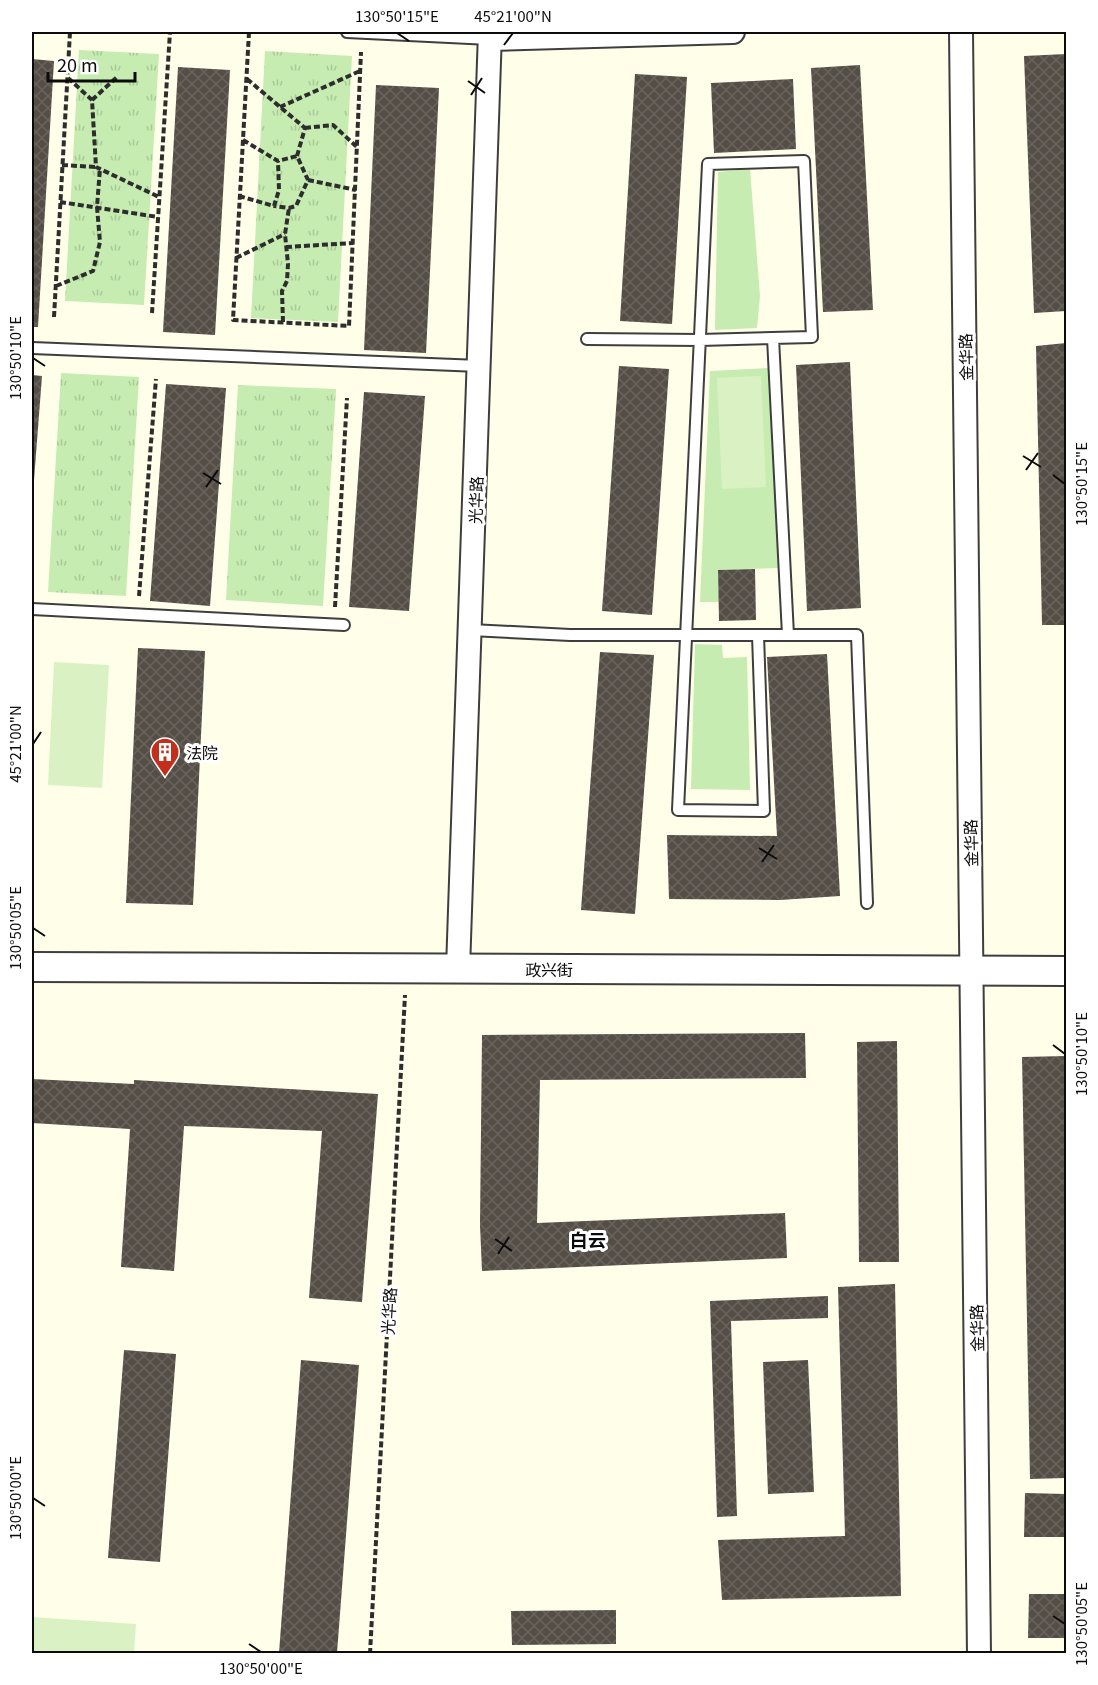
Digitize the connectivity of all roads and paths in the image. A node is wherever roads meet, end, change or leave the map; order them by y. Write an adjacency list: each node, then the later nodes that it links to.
1 (70, 32): 11 (path)
2 (170, 32): 26 (path)
3 (249, 32): 13 (path)
4 (347, 32): 5 (lane)
5 (354, 32): 6 (lane)
6 (362, 32): 9 (lane); 10 (path)
7 (733, 32): 9 (street)
8 (961, 32): 58 (street, 金华路)
9 (490, 35): 44 (street, 光华路)
10 (360, 71): 15 (path); 18 (path)
11 (68, 77): 14 (path); 21 (path)
12 (117, 77): 14 (path)
13 (246, 79): 15 (path); 17 (path)
14 (92, 100): 22 (path)
15 (280, 107): 16 (path)
16 (305, 128): 18 (path); 19 (path)
17 (243, 140): 20 (path); 25 (path)
18 (357, 147): 24 (path)
19 (297, 156): 20 (path); 23 (path)
20 (278, 161): 28 (path)
21 (62, 165): 22 (path); 27 (path)
22 (98, 168): 26 (path); 29 (path)
23 (308, 180): 24 (path); 30 (path)
24 (356, 190): 33 (path)
25 (239, 196): 28 (path); 35 (path)
26 (159, 198): 31 (path)
27 (60, 202): 29 (path); 36 (path)
28 (274, 206): 30 (path)
29 (98, 207): 31 (path); 36 (path)
30 (289, 208): 32 (path)
31 (158, 217): 37 (path)
32 (285, 234): 34 (path); 35 (path)
33 (353, 243): 34 (path); 39 (path)
34 (286, 247): 39 (path)
35 (236, 258): 39 (path)
36 (56, 286): 38 (path)
37 (152, 314)
38 (54, 317)
39 (283, 322)
40 (773, 338): 42 (lane); 42 (lane); 53 (lane)
41 (587, 339): 42 (lane)
42 (700, 340): 51 (lane)
43 (32, 348): 44 (lane)
44 (480, 366): 50 (street, 光华路)
45 (156, 379): 48 (path)
46 (347, 398): 49 (path)
47 (32, 609): 48 (lane)
48 (137, 615): 49 (lane)
49 (339, 625)
50 (471, 630): 51 (lane); 57 (street, 光华路)
51 (686, 635): 52 (lane); 52 (lane)
52 (758, 635): 53 (lane)
53 (788, 635): 54 (lane)
54 (867, 903)
55 (32, 967): 56 (street, 政兴街)
56 (406, 969): 57 (street, 政兴街); 60 (path, 光华路)
57 (458, 969): 58 (street, 政兴街)
58 (972, 971): 59 (street, 政兴街); 61 (street, 金华路)
59 (1066, 971)
60 (370, 1653)
61 (979, 1653)

